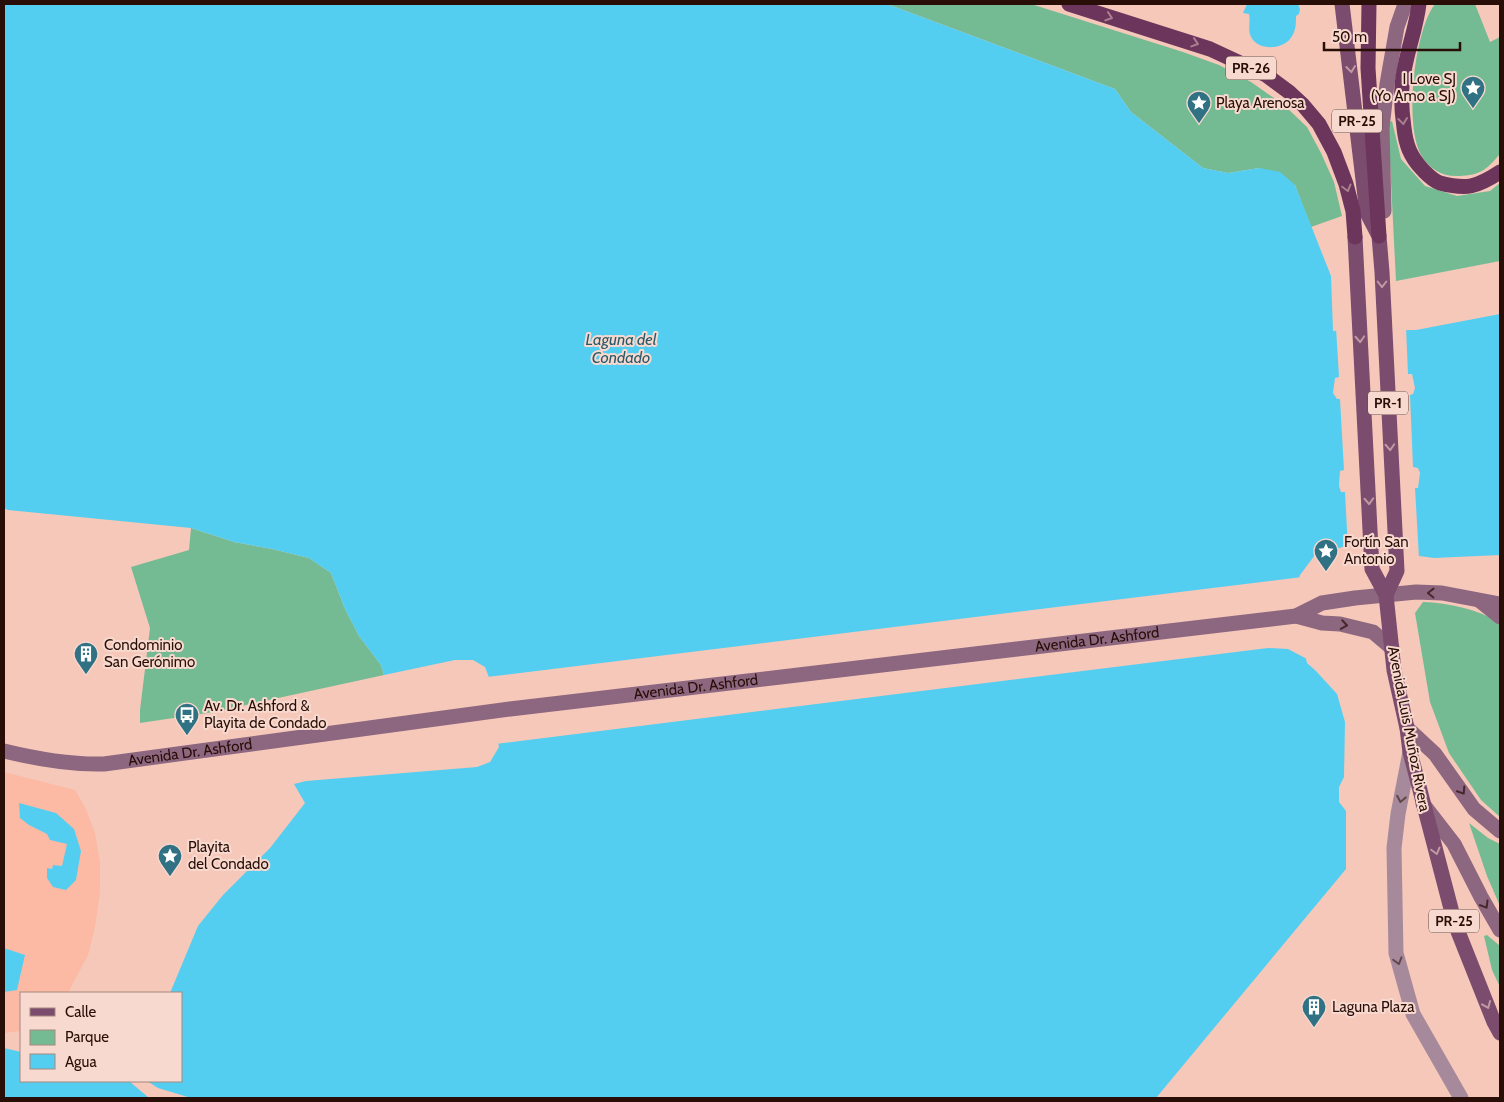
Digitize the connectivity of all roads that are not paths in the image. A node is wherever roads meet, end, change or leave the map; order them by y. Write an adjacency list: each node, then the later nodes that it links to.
1 (1069, 4): 8 (highway, PR-26, one-way to 8)
2 (1342, 4): 7 (main road, PR-25, one-way to 7)
3 (1369, 4): 7 (highway, PR-1)
4 (1408, 4): 7 (street)
5 (1419, 4): 6 (highway, one-way to 6)
6 (1500, 172)
7 (1379, 236): 9 (main road, PR-1, one-way to 9)
8 (1355, 237): 9 (main road, PR-1, one-way to 9)
9 (1386, 595): 10 (street, Avenida Dr. Ashford, one-way to 9); 12 (street, Avenida Dr. Ashford); 14 (main road, Avenida Luis Muñoz Rivera / PR-1)
10 (1476, 598): 11 (street, Avenida Dr. Ashford); 13 (street)
11 (1500, 604)
12 (1296, 616): 14 (street, one-way to 14); 16 (street, Avenida Dr. Ashford)
13 (1500, 616)
14 (1392, 648): 15 (main road, Avenida Luis Muñoz Rivera / PR-1)
15 (1407, 728): 17 (main road, Avenida Luis Muñoz Rivera / PR-1); 19 (street, one-way to 19)
16 (4, 751)
17 (1410, 752): 18 (main road, Avenida Luis Muñoz Rivera / PR-1); 22 (street, one-way to 22)
18 (1423, 804): 20 (street, PR-1, one-way to 20); 21 (main road, Avenida Luis Muñoz Rivera / PR-25, one-way to 21)
19 (1500, 830)
20 (1500, 930)
21 (1500, 1033)
22 (1462, 1098)

